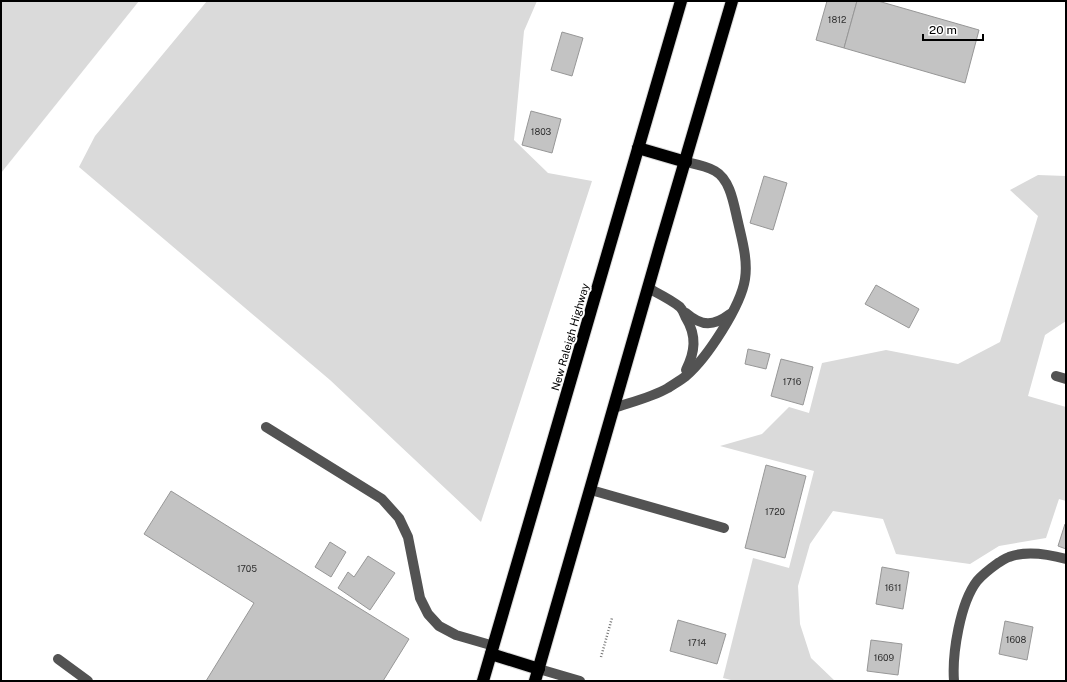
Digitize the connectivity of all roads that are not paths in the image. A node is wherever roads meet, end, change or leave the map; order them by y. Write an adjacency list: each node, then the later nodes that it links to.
1 (681, 1): 3 (highway, New Raleigh Highway)
2 (732, 1): 4 (highway)
3 (638, 148): 4 (highway); 14 (highway, New Raleigh Highway)
4 (686, 162): 5 (highway); 7 (street)
5 (648, 288): 6 (street); 9 (highway)
6 (682, 309): 7 (street); 8 (street)
7 (733, 312): 8 (street)
8 (667, 388): 9 (street)
9 (614, 408): 11 (highway)
10 (266, 427): 14 (street)
11 (591, 490): 12 (street); 16 (highway)
12 (724, 528)
13 (1066, 559): 21 (street)
14 (493, 650): 16 (highway); 18 (highway, New Raleigh Highway)
15 (58, 659): 17 (street)
16 (539, 669): 19 (highway); 20 (street)
17 (88, 681)
18 (483, 681)
19 (535, 681)
20 (580, 681)
21 (954, 681)

